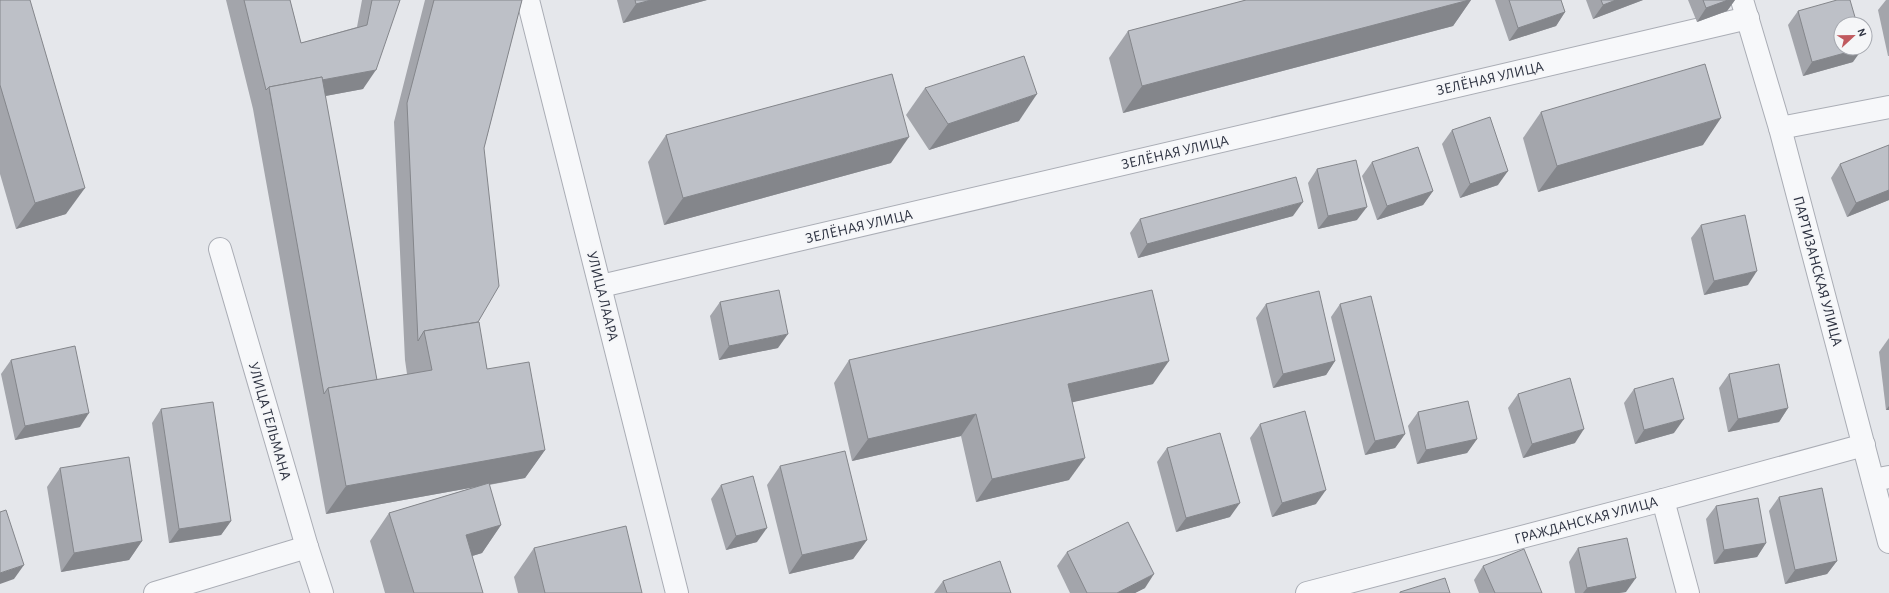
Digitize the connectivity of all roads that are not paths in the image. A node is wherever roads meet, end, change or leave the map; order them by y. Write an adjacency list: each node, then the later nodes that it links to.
1 (528, 0): 6 (street, УЛИЦА ЛААРА)
2 (1745, 9): 4 (street, ПАРТИЗАНСКАЯ УЛИЦА); 6 (street, ЗЕЛЁНАЯ УЛИЦА)
3 (1889, 107): 4 (street)
4 (1780, 128): 7 (street, ПАРТИЗАНСКАЯ УЛИЦА)
5 (220, 249): 11 (street, УЛИЦА ТЕЛЬМАНА)
6 (601, 286): 14 (street, УЛИЦА ЛААРА)
7 (1864, 445): 8 (street, ПАРТИЗАНСКАЯ УЛИЦА); 9 (street, ГРАЖДАНСКАЯ УЛИЦА)
8 (1881, 479): 10 (street, ПАРТИЗАНСКАЯ УЛИЦА)
9 (1663, 500): 15 (street, ГРАЖДАНСКАЯ УЛИЦА); 16 (street)
10 (1889, 542)
11 (307, 547): 12 (street); 13 (street, УЛИЦА ТЕЛЬМАНА)
12 (155, 593)
13 (322, 593)
14 (677, 593)
15 (1307, 593)
16 (1688, 593)

